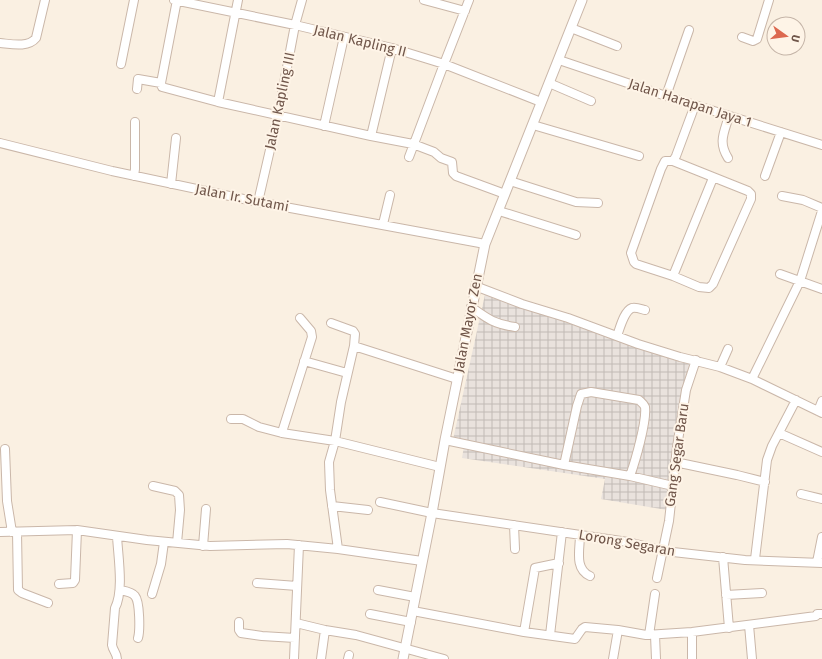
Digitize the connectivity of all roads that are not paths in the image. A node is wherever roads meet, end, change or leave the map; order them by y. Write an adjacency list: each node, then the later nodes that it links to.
1 (45, 0): 17 (street)
2 (134, 0): 21 (street)
3 (176, 0): 11 (street, Jalan Kapling II); 23 (street)
4 (238, 0): 11 (street)
5 (302, 0): 12 (street, Jalan Kapling III)
6 (424, 0): 10 (street)
7 (469, 0): 10 (street)
8 (582, 0): 13 (street, Jalan Mayor Zen)
9 (769, 0): 16 (street)
10 (465, 12): 22 (street)
11 (235, 13): 12 (street, Jalan Kapling II); 28 (street)
12 (295, 25): 15 (street, Jalan Kapling II); 31 (street, Jalan Kapling III)
13 (571, 28): 18 (street); 20 (street, Jalan Mayor Zen)
14 (689, 30): 26 (street)
15 (344, 37): 19 (street, Jalan Kapling II); 35 (street)
16 (742, 37)
17 (0, 43)
18 (617, 46)
19 (392, 48): 22 (street, Jalan Kapling II); 37 (street)
20 (558, 60): 24 (street, Jalan Mayor Zen); 26 (street, Jalan Harapan Jaya 1)
21 (121, 64)
22 (444, 64): 29 (street, Jalan Kapling II); 40 (street)
23 (161, 83): 25 (street); 28 (street)
24 (549, 83): 27 (street); 29 (street, Jalan Mayor Zen)
25 (138, 89)
26 (666, 96): 30 (street, Jalan Harapan Jaya 1)
27 (592, 101)
28 (218, 102): 31 (street)
29 (541, 102): 34 (street, Jalan Mayor Zen)
30 (695, 105): 32 (street, Jalan Harapan Jaya 1); 45 (street)
31 (278, 115): 35 (street); 54 (street, Jalan Kapling III)
32 (730, 116): 36 (street, Jalan Harapan Jaya 1); 44 (street)
33 (135, 122): 46 (street)
34 (532, 125): 42 (street); 49 (street, Jalan Mayor Zen)
35 (324, 126): 37 (street)
36 (781, 132): 41 (street, Jalan Harapan Jaya 1); 47 (street)
37 (371, 136): 40 (street)
38 (176, 138): 50 (street)
39 (0, 143): 46 (street, Jalan Ir. Sutami)
40 (413, 144): 43 (street); 51 (street)
41 (822, 145)
42 (639, 156)
43 (409, 157)
44 (728, 158)
45 (673, 161): 48 (street); 62 (street)
46 (134, 176): 50 (street, Jalan Ir. Sutami)
47 (765, 176)
48 (713, 178): 62 (street); 62 (street)
49 (510, 181): 51 (street, Jalan Mayor Zen); 55 (street)
50 (171, 184): 54 (street, Jalan Ir. Sutami)
51 (505, 194): 57 (street, Jalan Mayor Zen)
52 (390, 195): 58 (street)
53 (782, 196): 56 (street)
54 (258, 202): 58 (street, Jalan Ir. Sutami)
55 (598, 203)
56 (822, 210): 63 (street)
57 (498, 211): 59 (street); 60 (street, Jalan Mayor Zen)
58 (383, 224): 60 (street, Jalan Ir. Sutami)
59 (576, 235)
60 (485, 244): 64 (street, Jalan Mayor Zen)
61 (780, 274): 63 (street)
62 (673, 276)
63 (800, 281): 65 (street); 79 (street)
64 (476, 286): 66 (street, Jalan Mayor Zen); 71 (street)
65 (822, 289)
66 (471, 307): 70 (street); 78 (street, Jalan Mayor Zen)
67 (645, 310): 71 (street)
68 (300, 318): 75 (street)
69 (331, 322): 72 (street)
70 (515, 327)
71 (617, 336): 74 (street)
72 (354, 346): 77 (street); 78 (street)
73 (728, 348): 76 (street)
74 (696, 360): 76 (street); 90 (street, Gang Segar Baru)
75 (304, 361): 77 (street); 84 (street)
76 (720, 367): 79 (street)
77 (347, 373): 87 (street)
78 (457, 379): 86 (street, Jalan Mayor Zen)
79 (752, 379): 80 (street)
80 (796, 400): 82 (street); 85 (street)
81 (822, 401): 82 (street)
82 (820, 412)
83 (231, 419): 84 (street)
84 (282, 433): 87 (street)
85 (779, 433): 89 (street); 94 (street)
86 (445, 440): 91 (street); 92 (street, Jalan Mayor Zen)
87 (335, 441): 92 (street); 100 (street)
88 (5, 449): 107 (street)
89 (822, 452)
90 (675, 462): 94 (street); 96 (street, Gang Segar Baru)
91 (564, 465): 93 (street); 93 (street)
92 (440, 467): 103 (street, Jalan Mayor Zen)
93 (630, 476): 96 (street)
94 (765, 482): 120 (street)
95 (153, 486): 113 (street)
96 (673, 486): 118 (street, Gang Segar Baru)
97 (801, 494): 98 (street)
98 (822, 499)
99 (380, 502): 103 (street, Lorong Segaran)
100 (332, 506): 102 (street); 116 (street)
101 (206, 509): 115 (street)
102 (368, 510)
103 (432, 513): 104 (street, Lorong Segaran); 121 (street, Jalan Mayor Zen)
104 (514, 525): 108 (street, Lorong Segaran); 117 (street)
105 (77, 530): 107 (street); 110 (street); 127 (street)
106 (0, 532): 107 (street)
107 (14, 532): 136 (street)
108 (562, 532): 109 (street, Lorong Segaran); 123 (street)
109 (580, 535): 118 (street, Lorong Segaran); 124 (street)
110 (117, 536): 112 (street); 129 (street)
111 (822, 538): 122 (street)
112 (164, 542): 113 (street); 132 (street)
113 (177, 543): 115 (street)
114 (299, 545): 115 (street); 116 (street); 128 (street)
115 (203, 546)
116 (338, 549): 121 (street)
117 (514, 549)
118 (664, 551): 119 (street, Lorong Segaran); 125 (street, Gang Segar Baru)
119 (723, 557): 120 (street, Lorong Segaran); 134 (street)
120 (755, 559): 122 (street, Lorong Segaran)
121 (422, 561): 135 (street, Jalan Mayor Zen)
122 (820, 562)
123 (558, 563): 147 (street); 149 (street)
124 (590, 576)
125 (658, 578)
126 (256, 583): 128 (street)
127 (59, 584)
128 (297, 586): 142 (street)
129 (120, 590): 151 (street); 154 (street)
130 (378, 590): 135 (street)
131 (762, 593): 134 (street)
132 (152, 594)
133 (655, 594): 150 (street)
134 (726, 595): 144 (street)
135 (415, 598): 137 (street, Jalan Mayor Zen)
136 (48, 603)
137 (413, 611): 141 (street, Jalan Mayor Zen); 147 (street)
138 (370, 614): 141 (street)
139 (822, 614): 143 (street)
140 (239, 622): 152 (street)
141 (411, 622): 153 (street, Jalan Mayor Zen)
142 (296, 623): 145 (street); 152 (street)
143 (749, 625): 144 (street); 162 (street)
144 (729, 628): 148 (street)
145 (325, 630): 153 (street); 156 (street)
146 (618, 630): 149 (street); 150 (street); 159 (street)
147 (524, 632): 149 (street)
148 (692, 632): 150 (street); 161 (street)
149 (550, 635)
150 (652, 635): 160 (street)
151 (138, 638)
152 (295, 638): 155 (street)
153 (406, 648): 157 (street, Jalan Mayor Zen); 158 (street)
154 (117, 659)
155 (294, 659)
156 (322, 659)
157 (403, 659)
158 (444, 659)
159 (613, 659)
160 (656, 659)
161 (692, 659)
162 (752, 659)

